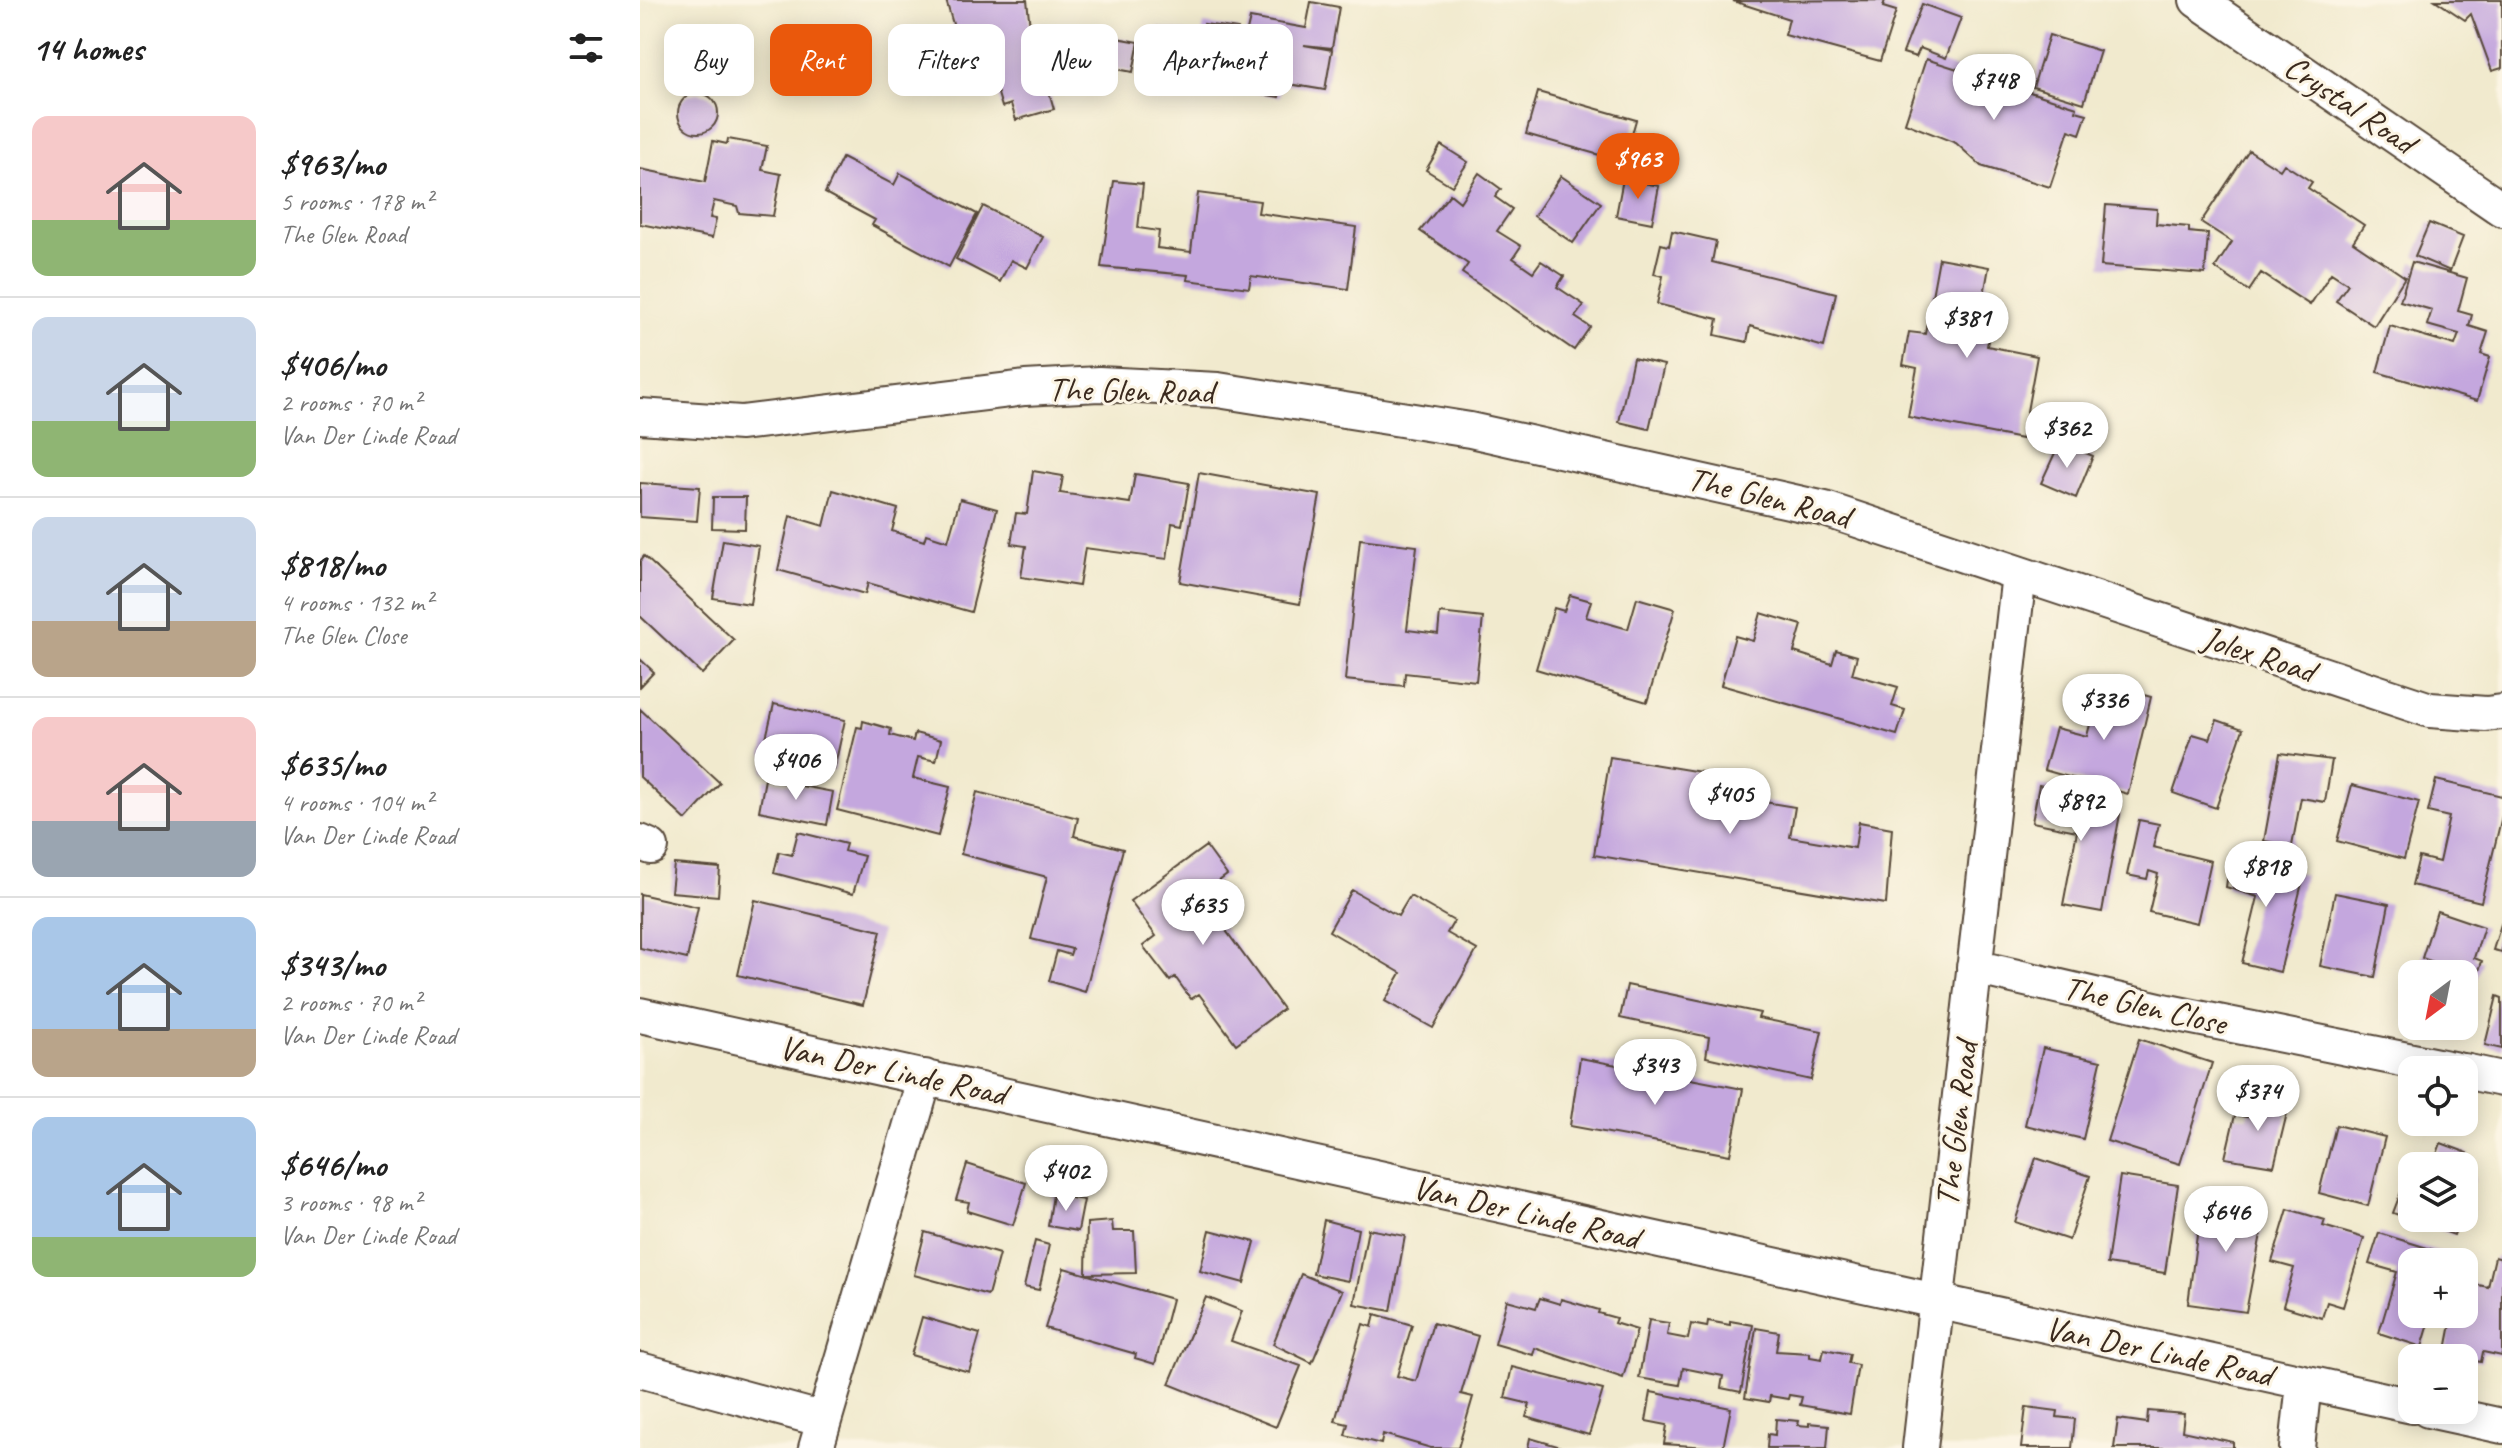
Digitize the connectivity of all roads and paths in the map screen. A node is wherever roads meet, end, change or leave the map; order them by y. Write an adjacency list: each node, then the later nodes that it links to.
1 (2197, 0): 2 (street, Crystal Road)
2 (2502, 209)
3 (640, 416): 4 (street, The Glen Road)
4 (2019, 574): 5 (street, Jolex Road); 6 (street, The Glen Road)
5 (2502, 712)
6 (1974, 967): 8 (street, The Glen Close); 12 (street, The Glen Road)
7 (640, 1015): 10 (street, Van Der Linde Road)
8 (2398, 1058)
9 (2478, 1074): 11 (street)
10 (925, 1077): 12 (street, Van Der Linde Road); 18 (street)
11 (2502, 1079)
12 (1935, 1304): 14 (street, Van Der Linde Road); 19 (street, The Glen Road)
13 (640, 1370): 18 (street)
14 (2304, 1383): 15 (street, Van Der Linde Road); 20 (street)
15 (2398, 1403)
16 (2478, 1421): 17 (street)
17 (2502, 1426)
18 (820, 1434)
19 (1920, 1448)
20 (2297, 1448)

